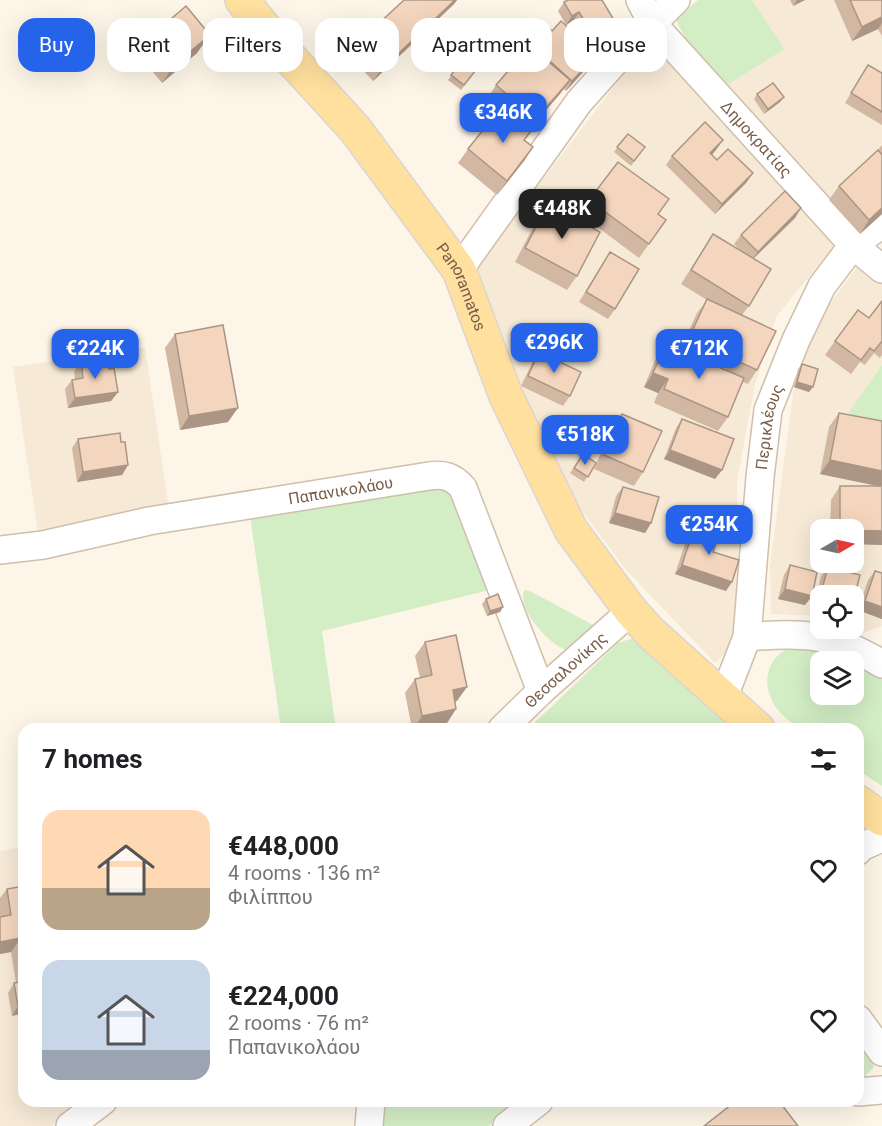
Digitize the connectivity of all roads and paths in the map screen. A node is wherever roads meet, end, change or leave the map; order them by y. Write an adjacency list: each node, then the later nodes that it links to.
1 (242, 0): 6 (main road, Panoramatos)
2 (676, 0): 3 (street)
3 (646, 12): 5 (street, Δημοκρατίας); 6 (street)
4 (882, 224): 5 (street, Περικλέους)
5 (852, 245): 7 (street, Δημοκρατίας); 10 (street, Περικλέους)
6 (459, 270): 9 (main road, Panoramatos)
7 (882, 270)
8 (0, 550): 12 (street, Παπανικολάου)
9 (631, 611): 12 (street, Θεσσαλονίκης); 13 (main road, Panoramatos)
10 (747, 637): 11 (street); 13 (street, Περικλέους)
11 (882, 664)
12 (541, 691): 14 (street, Θεσσαλονίκης)
13 (723, 699): 15 (main road, Panoramatos)
14 (508, 723)
15 (751, 723)
16 (864, 806): 17 (main road)
17 (882, 819)
18 (882, 838): 19 (street)
19 (864, 846)
20 (864, 1026): 21 (street)
21 (882, 1052)
22 (882, 1090): 23 (street)
23 (864, 1092)
24 (95, 1107): 27 (street)
25 (371, 1107): 28 (street)
26 (531, 1107): 29 (street)
27 (70, 1126)
28 (369, 1126)
29 (507, 1126)

